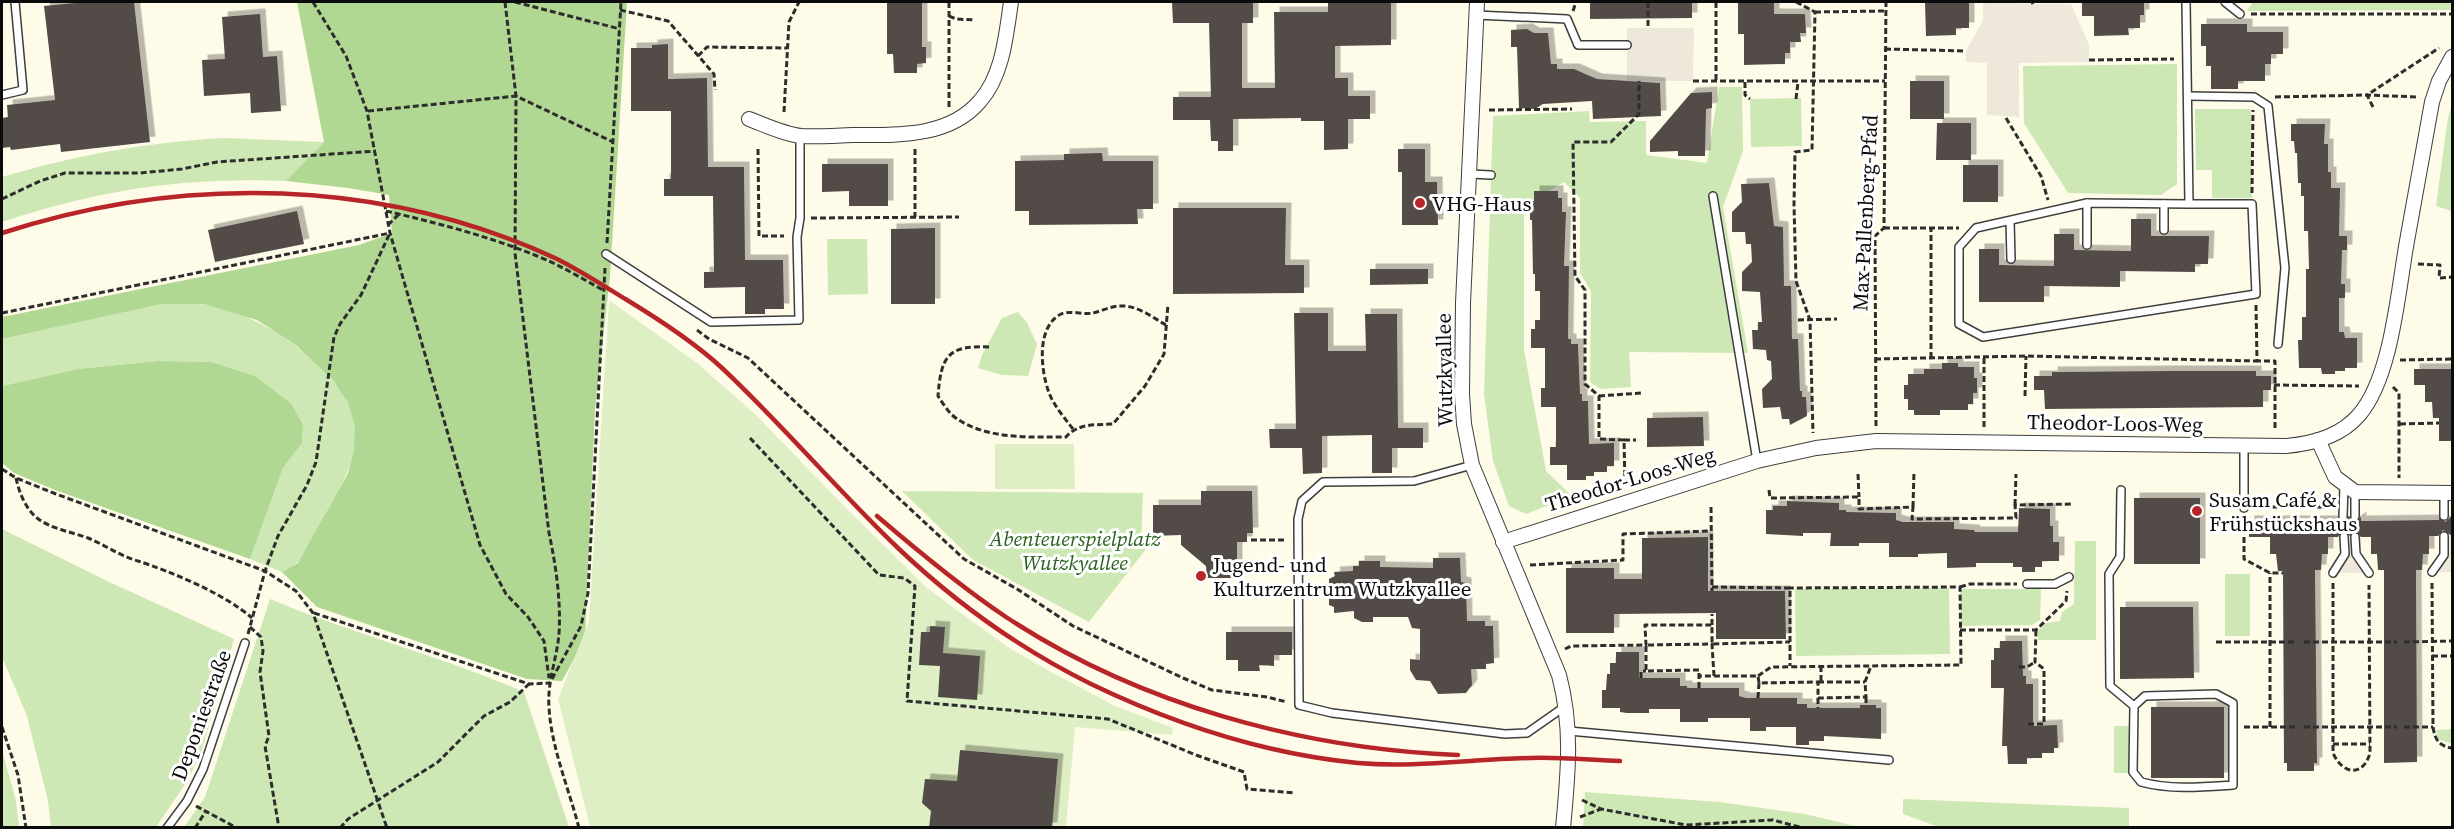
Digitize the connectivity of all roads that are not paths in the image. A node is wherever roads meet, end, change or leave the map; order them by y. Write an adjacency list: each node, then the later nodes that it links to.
1 (15, 2): 9 (lane)
2 (1011, 2): 12 (street)
3 (2186, 2): 10 (lane)
4 (2225, 2): 6 (lane)
5 (1476, 8): 7 (lane); 13 (street, Wutzkyallee)
6 (2240, 14)
7 (1627, 45)
8 (2452, 57): 25 (street, Theodor-Loos-Weg)
9 (2, 95)
10 (2188, 96): 18 (lane); 24 (lane)
11 (749, 119): 12 (street)
12 (800, 136): 22 (lane)
13 (1470, 174): 14 (lane); 28 (street, Wutzkyallee)
14 (1491, 175)
15 (1713, 196): 27 (lane)
16 (2087, 203): 17 (lane); 19 (lane); 21 (lane)
17 (2164, 204): 18 (lane); 20 (lane)
18 (2189, 204): 19 (lane)
19 (2010, 221): 23 (lane)
20 (2164, 230)
21 (2087, 245)
22 (606, 254)
23 (2011, 259)
24 (2278, 344)
25 (2318, 440): 26 (street, Theodor-Loos-Weg); 29 (street)
26 (2244, 446): 27 (street, Theodor-Loos-Weg); 32 (lane)
27 (1757, 461): 39 (street, Theodor-Loos-Weg)
28 (1472, 465): 39 (street, Wutzkyallee); 46 (lane)
29 (2350, 489): 31 (street); 33 (lane); 34 (lane)
30 (2121, 490): 47 (lane)
31 (2448, 493): 35 (lane)
32 (2244, 508)
33 (2343, 516)
34 (2355, 516)
35 (2444, 516)
36 (2444, 536): 40 (lane)
37 (2344, 537): 41 (lane)
38 (2355, 537): 42 (lane)
39 (1503, 542): 46 (street, Wutzkyallee)
40 (2432, 572)
41 (2333, 573)
42 (2369, 573)
43 (2069, 577): 44 (lane)
44 (2027, 584)
45 (245, 643): 50 (lane, Deponiestraße)
46 (1567, 705): 48 (street, Wutzkyallee)
47 (2134, 706): 47 (lane)
48 (1569, 731): 49 (lane); 51 (street, Wutzkyallee)
49 (1889, 760)
50 (168, 828)
51 (1563, 828)

